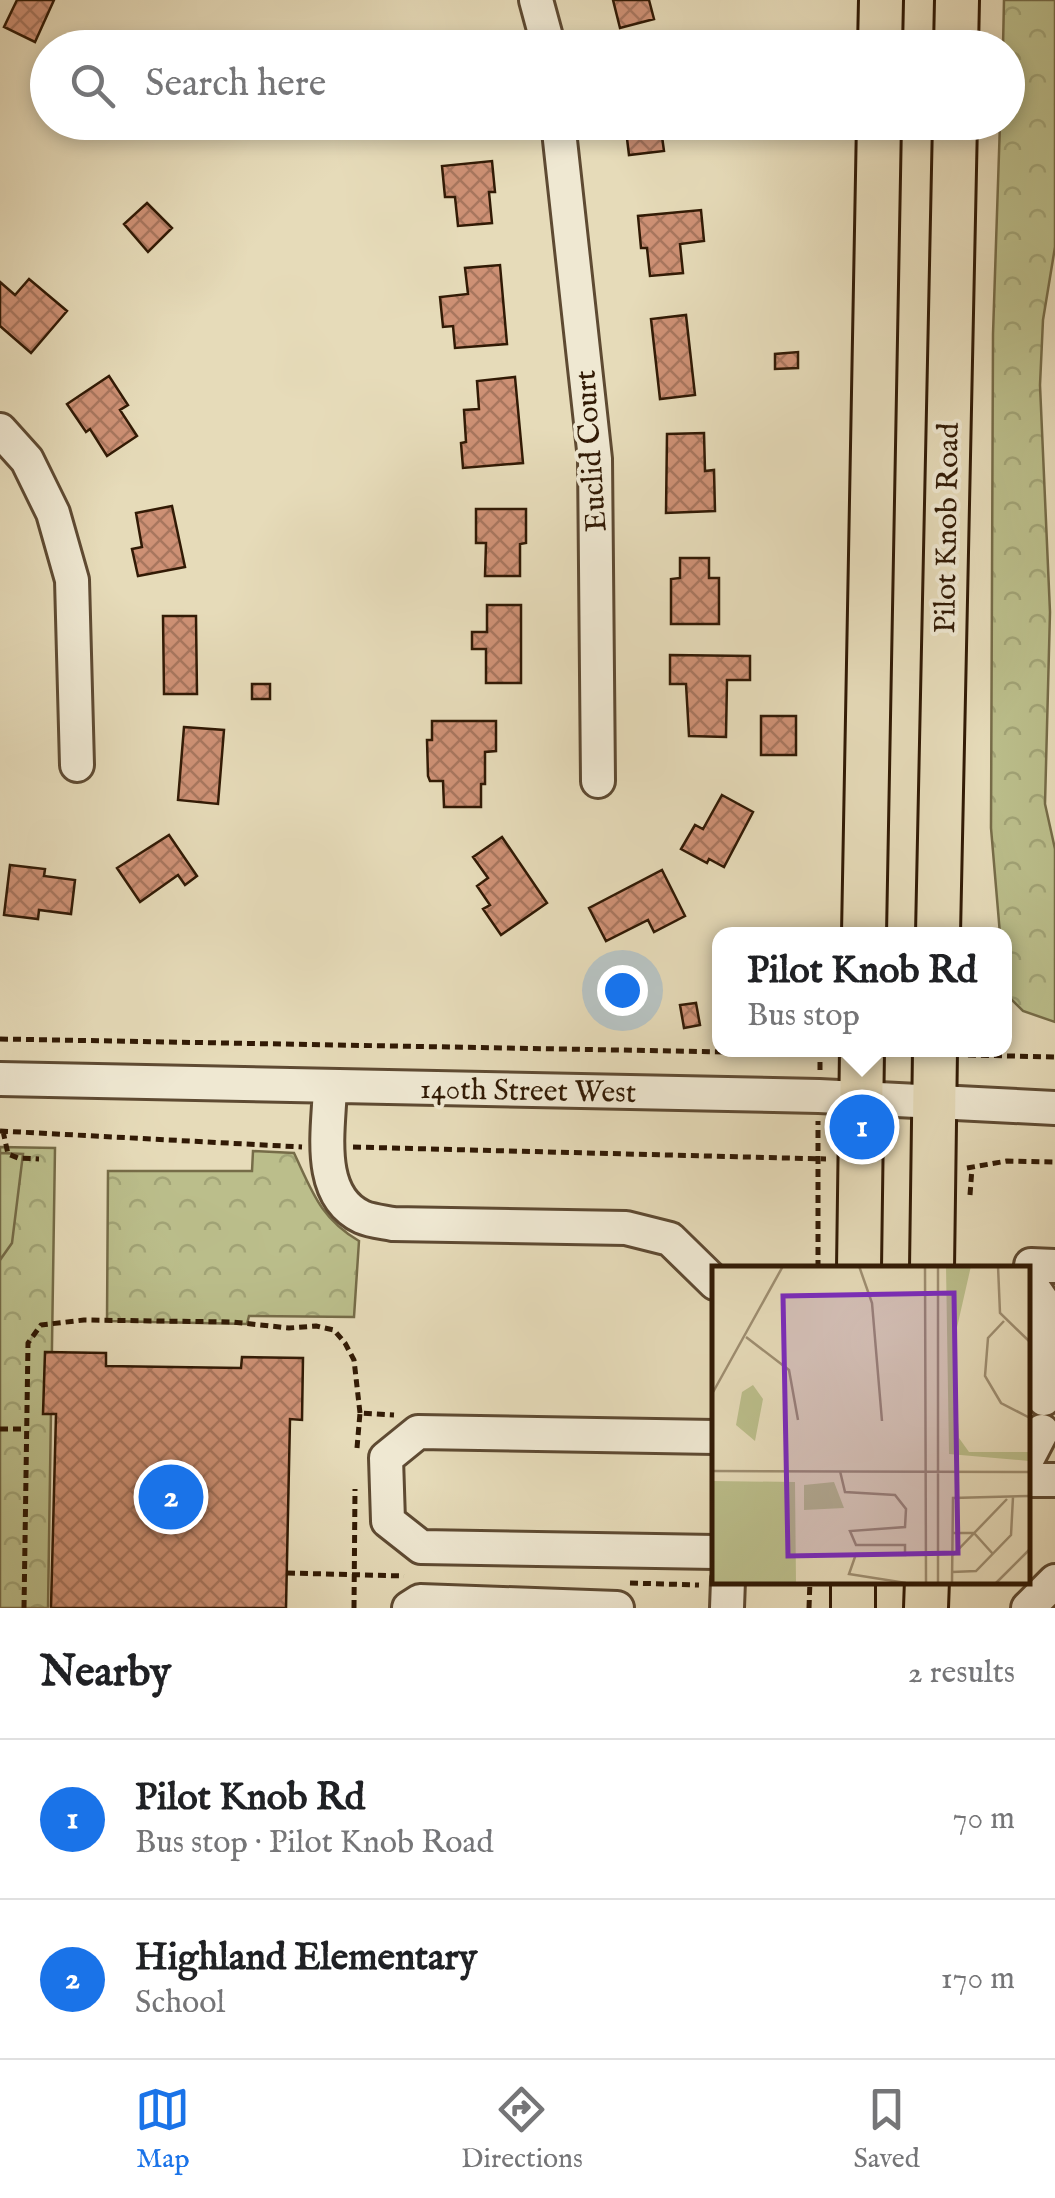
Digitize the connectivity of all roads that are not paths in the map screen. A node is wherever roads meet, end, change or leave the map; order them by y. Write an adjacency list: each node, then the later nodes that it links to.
1 (536, 0): 4 (street)
2 (881, 0): 5 (main road)
3 (958, 0): 6 (main road)
4 (545, 30)
5 (880, 30)
6 (957, 30)
7 (560, 140): 12 (street, Euclid Court)
8 (879, 140): 13 (main road)
9 (955, 140): 14 (main road, Pilot Knob Road)
10 (0, 430): 11 (street)
11 (78, 765)
12 (598, 780)
13 (864, 927)
14 (938, 927)
15 (862, 1057): 19 (main road)
16 (936, 1057): 20 (main road)
17 (0, 1080): 18 (street, 140th Street West)
18 (330, 1086): 19 (street, 140th Street West); 25 (street)
19 (861, 1099): 20 (street, 140th Street West); 22 (main road)
20 (935, 1104): 21 (street, 140th Street West); 23 (main road)
21 (1055, 1108)
22 (859, 1266)
23 (932, 1266)
24 (1038, 1271): 26 (street); 27 (street)
25 (712, 1280)
26 (1030, 1339)
27 (1038, 1429)
28 (712, 1437): 29 (street)
29 (712, 1552)
30 (1055, 1581): 39 (street)
31 (728, 1583): 36 (street)
32 (854, 1583): 37 (main road)
33 (1018, 1583): 38 (street)
34 (409, 1608): 35 (street)
35 (618, 1608)
36 (727, 1608)
37 (853, 1608)
38 (1016, 1608)
39 (1028, 1608)

